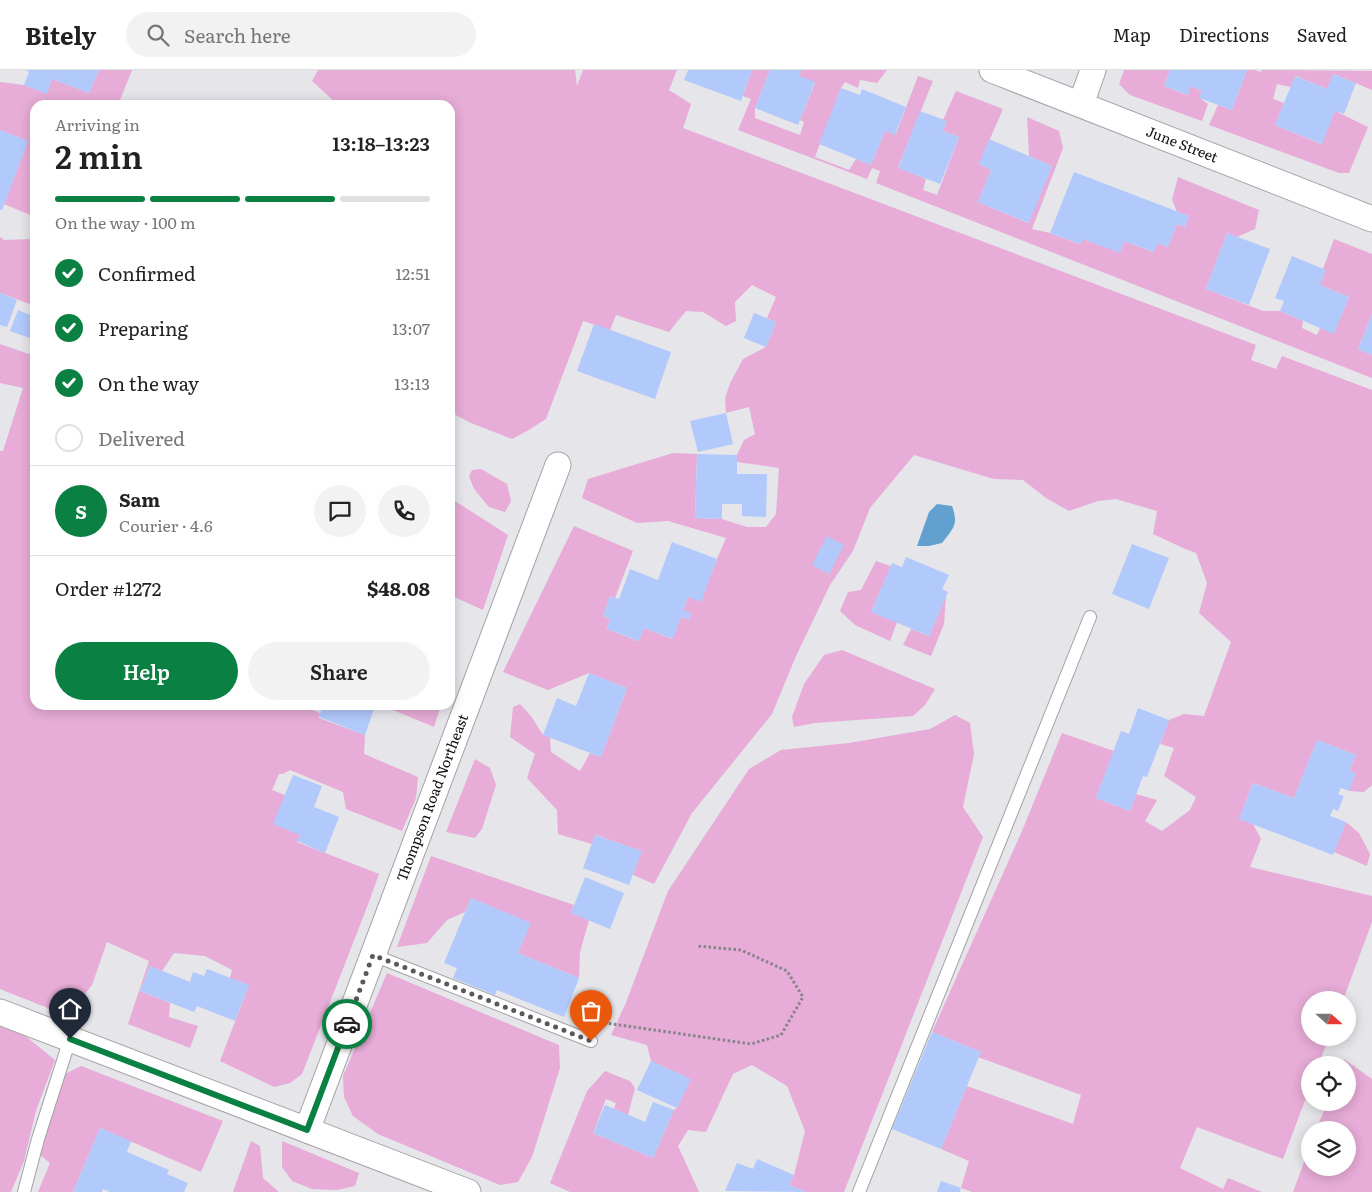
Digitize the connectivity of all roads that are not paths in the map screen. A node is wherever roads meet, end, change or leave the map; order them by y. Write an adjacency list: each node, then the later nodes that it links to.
1 (992, 70): 3 (street, June Street)
2 (1093, 70): 3 (street)
3 (1081, 104): 4 (street, June Street)
4 (1372, 218)
5 (558, 466): 7 (street, Thompson Road Northeast)
6 (1090, 617): 14 (lane)
7 (373, 955): 10 (lane); 11 (street, Thompson Road Northeast)
8 (0, 1012): 9 (street)
9 (70, 1039): 11 (street); 12 (lane)
10 (591, 1041)
11 (307, 1130): 13 (street)
12 (24, 1192)
13 (468, 1192)
14 (859, 1192)

